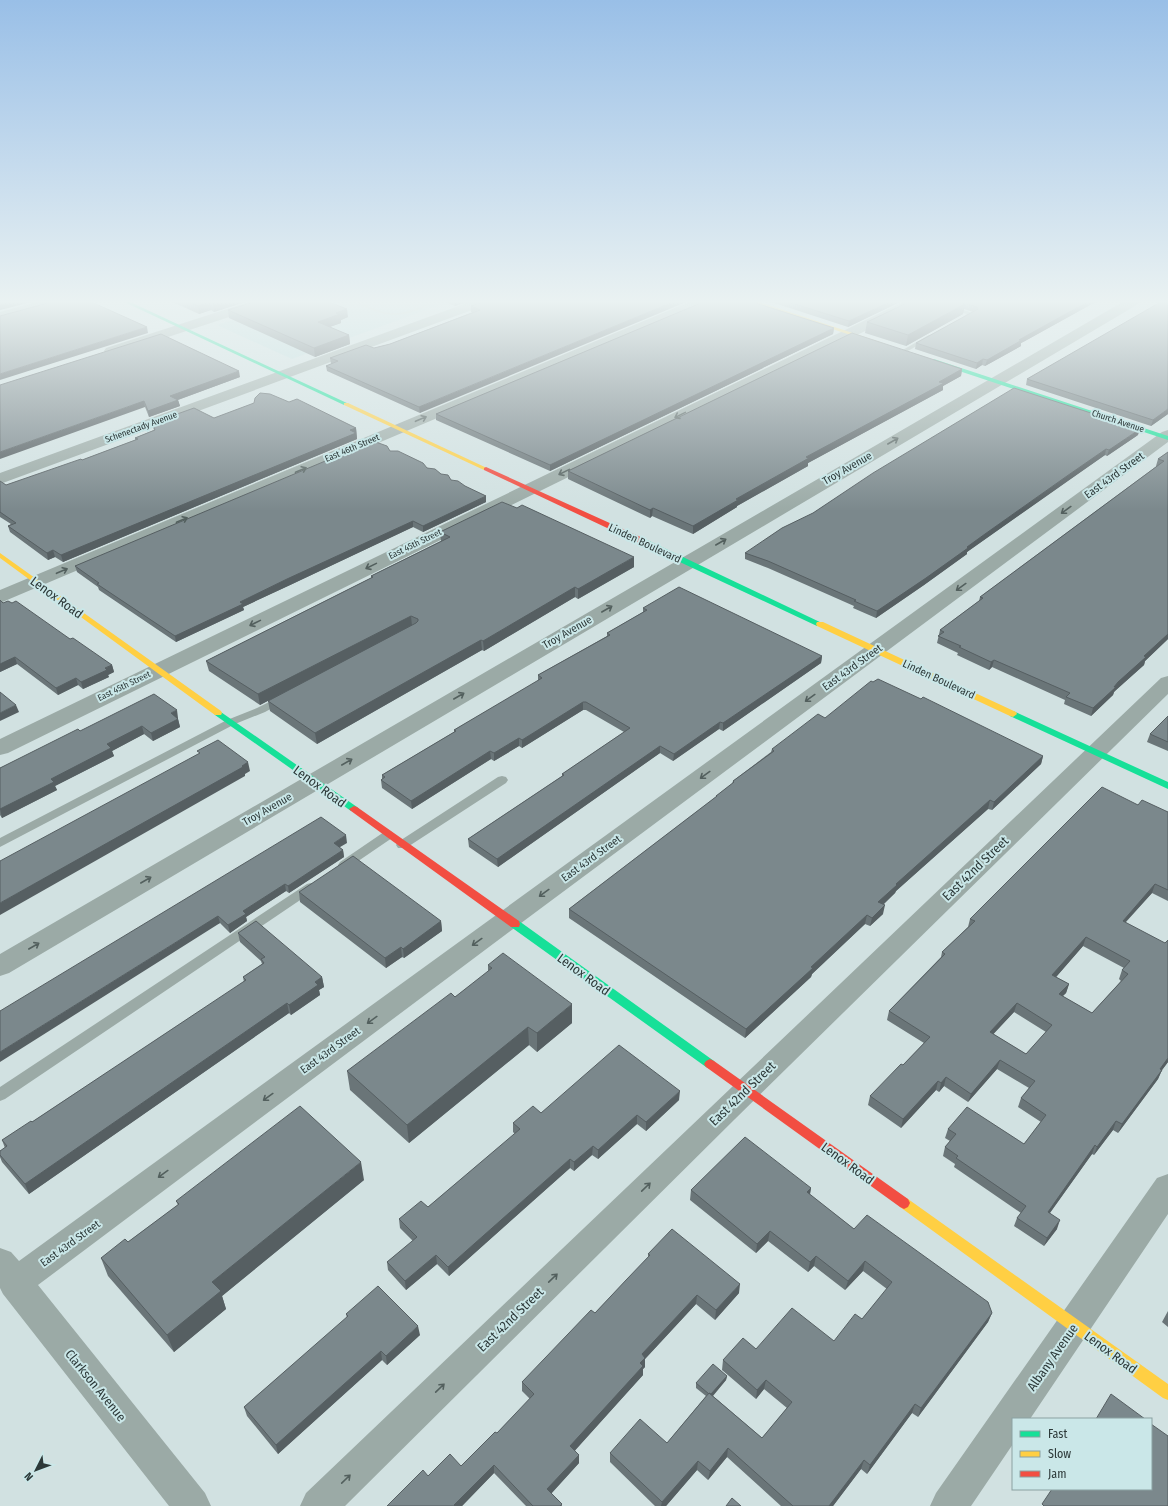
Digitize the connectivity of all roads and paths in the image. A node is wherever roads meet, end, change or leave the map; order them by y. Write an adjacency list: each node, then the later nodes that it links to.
1 (272, 370): 7 (main road, Linden Boulevard)
2 (295, 370): 7 (street, Schenectady Avenue)
3 (538, 370): 9 (street, East 46th Street, one-way to 3)
4 (770, 370): 12 (street, East 45th Street, one-way to 12)
5 (962, 370): 8 (main road, Church Avenue)
6 (1014, 370): 8 (street, Troy Avenue)
7 (282, 375): 9 (main road, Linden Boulevard); 11 (street, Schenectady Avenue)
8 (995, 381): 10 (main road, Church Avenue); 14 (street, Troy Avenue, one-way to 8)
9 (399, 429): 12 (main road, Linden Boulevard); 15 (street, East 46th Street, one-way to 9)
10 (1167, 437): 17 (street, East 43rd Street, one-way to 17)
11 (0, 479)
12 (529, 489): 14 (main road, Linden Boulevard); 18 (street, East 45th Street, one-way to 18)
13 (0, 555): 15 (main road, Lenox Road)
14 (687, 562): 17 (main road, Linden Boulevard); 25 (street, Troy Avenue, one-way to 14)
15 (36, 581): 16 (street, East 46th Street); 18 (main road, Lenox Road)
16 (0, 597)
17 (875, 650): 23 (main road, Linden Boulevard); 32 (street, East 43rd Street, one-way to 32)
18 (157, 670): 21 (main road, Lenox Road); 22 (street, East 45th Street)
19 (1168, 682): 23 (street, East 42nd Street)
20 (288, 695): 21 (lane)
21 (231, 722): 25 (main road, Lenox Road); 28 (lane)
22 (0, 748)
23 (1096, 752): 26 (main road, Linden Boulevard); 34 (street, East 42nd Street)
24 (502, 780): 29 (lane)
25 (314, 782): 27 (main road, Lenox Road); 33 (street, Troy Avenue, one-way to 25)
26 (1168, 786)
27 (388, 835): 29 (main road, Lenox Road); 30 (lane)
28 (0, 843)
29 (402, 845): 32 (main road, Lenox Road)
30 (336, 870)
31 (323, 879): 35 (lane)
32 (508, 919): 34 (main road, Lenox Road); 37 (street, East 43rd Street, one-way to 37)
33 (0, 966)
34 (746, 1090): 38 (main road, Lenox Road); 41 (street, East 42nd Street, one-way to 34)
35 (0, 1095)
36 (1168, 1188): 38 (street, Albany Avenue)
37 (8, 1273): 40 (street, Clarkson Avenue)
38 (1074, 1325): 39 (main road, Lenox Road); 42 (street, Albany Avenue)
39 (1168, 1393)
40 (192, 1506)
41 (319, 1506)
42 (949, 1506)

